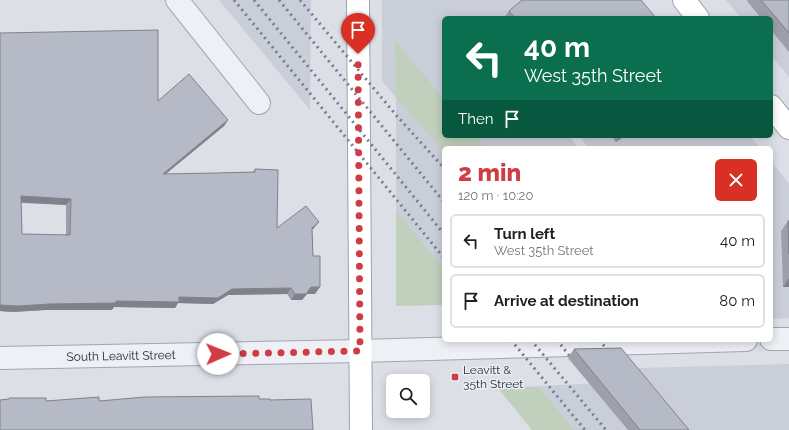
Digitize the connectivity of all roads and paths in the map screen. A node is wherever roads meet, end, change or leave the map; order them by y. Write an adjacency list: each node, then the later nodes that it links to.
1 (177, 0): 5 (street)
2 (358, 0): 11 (main road)
3 (684, 0): 4 (main road)
4 (696, 16)
5 (258, 104)
6 (773, 108): 7 (main road)
7 (789, 128)
8 (773, 339): 9 (street)
9 (789, 339)
10 (676, 342): 11 (street, South Leavitt Street)
11 (360, 351): 12 (street, South Leavitt Street); 13 (main road)
12 (0, 358)
13 (361, 430)

